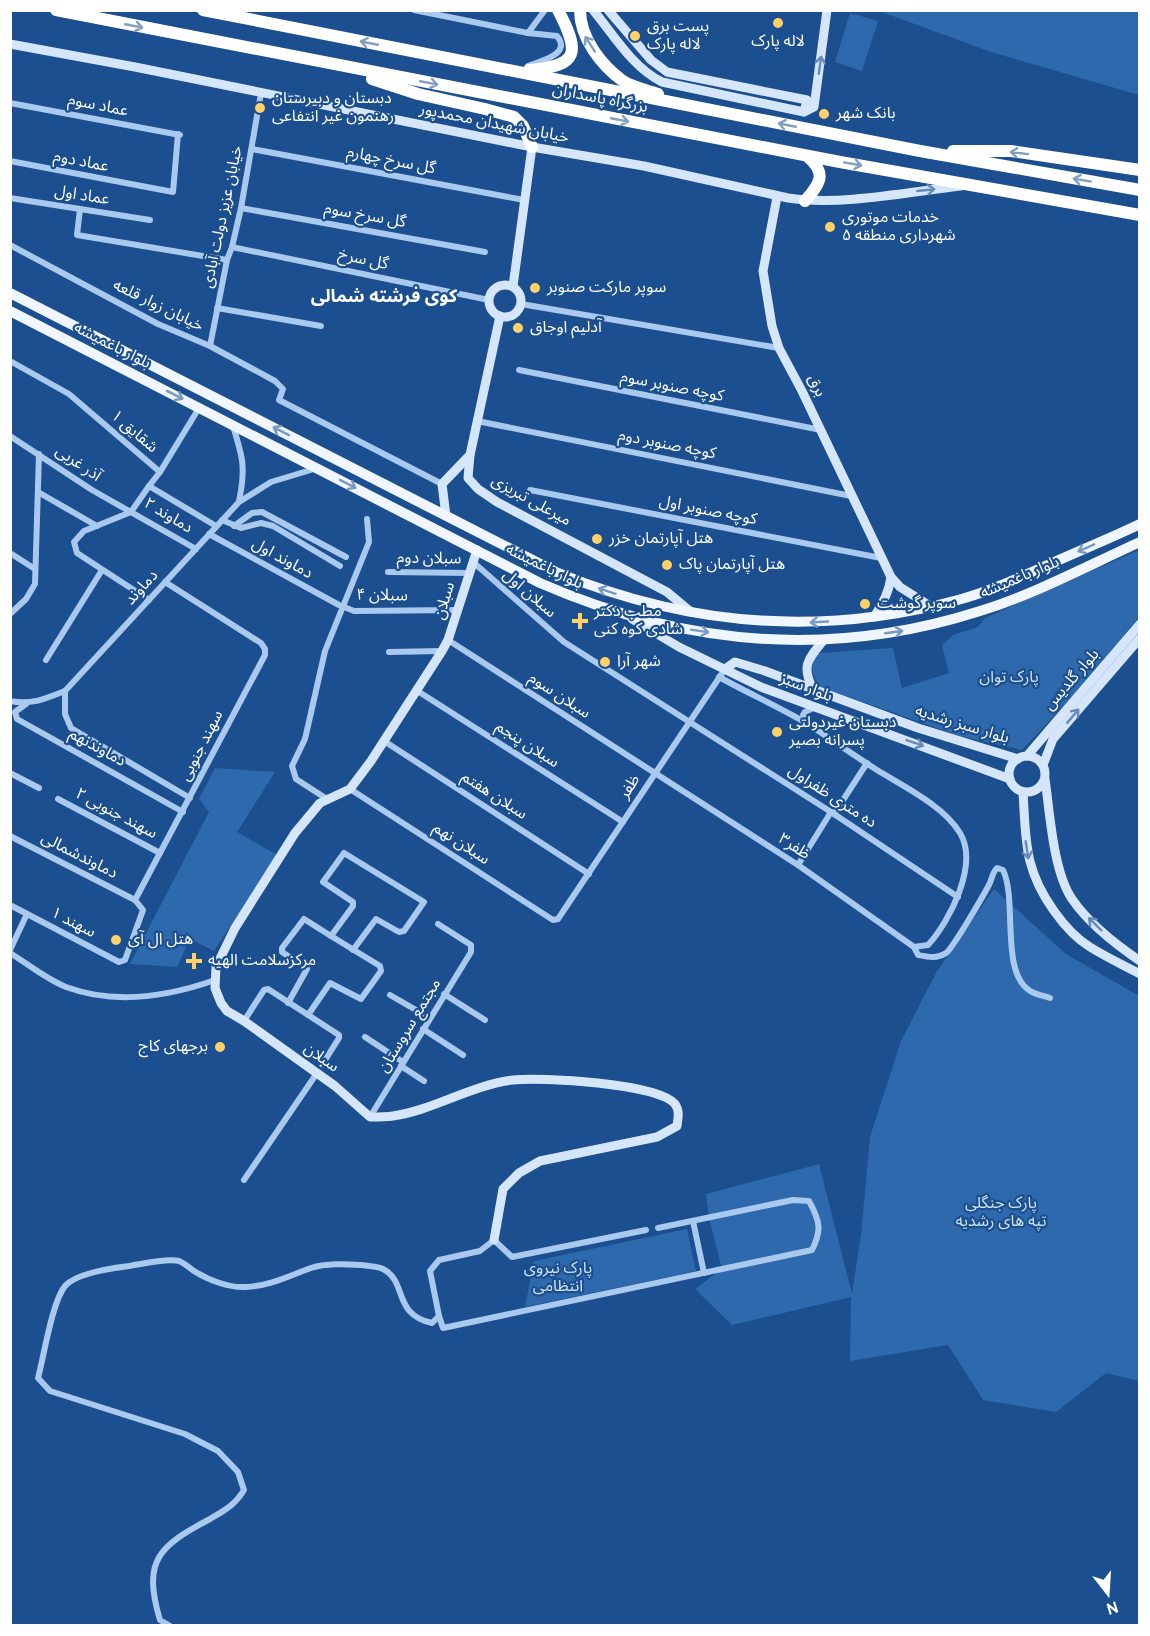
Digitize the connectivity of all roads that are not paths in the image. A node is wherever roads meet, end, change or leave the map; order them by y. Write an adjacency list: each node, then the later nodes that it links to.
1 (56, 10): 12 (highway, بزرگراه پاسداران, one-way to 12)
2 (203, 10): 14 (highway, بزرگراه پاسداران, one-way to 2)
3 (414, 10): 10 (street)
4 (545, 10): 10 (street)
5 (558, 10): 6 (street); 14 (highway)
6 (580, 10): 18 (highway, one-way to 6)
7 (593, 10): 13 (street)
8 (608, 10): 15 (street)
9 (827, 10): 19 (street, one-way to 9)
10 (528, 33): 14 (street)
11 (10, 44): 16 (street, خیابان شهیدان محمدپور)
12 (328, 64): 21 (highway); 24 (highway, بزرگراه پاسداران, one-way to 24)
13 (638, 66): 15 (street); 19 (street)
14 (513, 72): 18 (highway, بزرگراه پاسداران)
15 (722, 82): 19 (street)
16 (261, 93): 21 (street, خیابان شهیدان محمدپور); 22 (street, خیابان عزیز دولت آبادی)
17 (10, 103): 20 (street, عماد سوم)
18 (690, 106): 23 (highway, بزرگراه پاسداران, one-way to 18)
19 (804, 112)
20 (179, 135): 25 (street, عماد دوم)
21 (532, 147): 29 (street, خیابان شهیدان محمدپور); 31 (street)
22 (252, 149): 31 (street, گل سرخ چهارم); 33 (street, خیابان عزیز دولت آبادی)
23 (920, 151): 26 (highway, one-way to 23); 28 (highway, بزرگراه پاسداران, one-way to 23)
24 (807, 156): 27 (highway, بزرگراه پاسداران, one-way to 27); 32 (highway)
25 (10, 161)
26 (1140, 170)
27 (974, 185): 32 (street, خیابان شهیدان محمدپور, one-way to 27); 35 (highway, بزرگراه پاسداران)
28 (1140, 190)
29 (777, 196): 32 (street, خیابان شهیدان محمدپور); 50 (street, برق)
30 (10, 198): 34 (street, عماد اول)
31 (525, 200): 41 (street)
32 (806, 201)
33 (241, 208): 38 (street, خیابان عزیز دولت آبادی); 39 (street, گل سرخ سوم)
34 (81, 209): 36 (street, عماد اول); 40 (street)
35 (1140, 214)
36 (150, 220)
37 (10, 245): 49 (street, خیابان زوار قلعه)
38 (232, 247): 40 (street, خیابان عزیز دولت آبادی); 43 (street, گل سرخ)
39 (485, 252)
40 (227, 260): 45 (street, خیابان عزیز دولت آبادی)
41 (513, 286): 43 (street); 44 (street)
42 (10, 293): 53 (main road, بلوار باغمیشه)
43 (489, 300): 47 (street)
44 (521, 304): 47 (street); 50 (street)
45 (218, 308): 48 (street); 49 (street, خیابان عزیز دولت آبادی)
46 (10, 311): 54 (main road, بلوار باغمیشه, one-way to 54)
47 (500, 316): 56 (street, میرعلی تبریزی)
48 (321, 326)
49 (210, 346): 64 (street, خیابان زوار قلعه)
50 (779, 348): 58 (street, برق)
51 (10, 361): 63 (street, شقایق ۱)
52 (519, 370): 58 (street, کوچه صنوبر سوم)
53 (226, 403): 55 (street); 72 (main road, بلوار باغمیشه, one-way to 53)
54 (199, 408): 55 (main road, بلوار باغمیشه); 63 (street)
55 (219, 418): 57 (main road, بلوار باغمیشه)
56 (477, 421): 61 (street, میرعلی تبریزی); 68 (street, کوچه صنوبر دوم)
57 (233, 425): 62 (main road, بلوار باغمیشه); 69 (street)
58 (821, 430): 68 (street, برق)
59 (10, 436): 60 (street, آذر غربی)
60 (39, 454): 67 (street); 71 (street, آذر غربی)
61 (470, 455): 64 (street); 98 (street, میرعلی تبریزی)
62 (318, 468): 69 (street, دماوند); 82 (main road, بلوار باغمیشه, one-way to 82)
63 (160, 472): 65 (street, شقایق ۱)
64 (442, 484): 72 (street)
65 (149, 486): 71 (street, شقایق ۱); 77 (street)
66 (530, 490): 85 (street, کوچه صنوبر اول)
67 (38, 492): 76 (street); 88 (street)
68 (851, 496): 85 (street, برق)
69 (239, 502): 74 (street, دماوند)
70 (135, 505): 71 (street, دماوند ۲)
71 (131, 512): 76 (street); 81 (street, دماوند ۲)
72 (446, 516): 98 (main road, بلوار باغمیشه, one-way to 72)
73 (367, 519): 96 (street)
74 (222, 520): 77 (street, دماوند); 78 (street)
75 (1140, 524): 95 (main road, بلوار باغمیشه, one-way to 95)
76 (97, 526): 89 (street)
77 (216, 526): 79 (street, دماوند)
78 (234, 526): 84 (street); 87 (street)
79 (209, 534): 81 (street, دماوند); 96 (street, دماوند اول)
80 (1140, 542): 105 (main road, بلوار باغمیشه, one-way to 80)
81 (196, 549): 93 (street, دماوند)
82 (477, 550): 86 (street, سبلان); 100 (main road, بلوار باغمیشه)
83 (10, 553): 88 (street)
84 (346, 557)
85 (881, 558): 92 (street, برق)
86 (473, 562): 91 (street, سبلان); 116 (street, سبلان اول)
87 (340, 566)
88 (35, 569): 99 (street)
89 (102, 570): 94 (street); 108 (street)
90 (388, 572): 91 (street, سبلان دوم)
91 (469, 573): 97 (street, سبلان)
92 (891, 577): 95 (street); 101 (street)
93 (165, 582): 94 (street, دماوند); 129 (street, سهند جنوبی)
94 (149, 600): 112 (street, دماوند)
95 (930, 606): 101 (main road, بلوار باغمیشه)
96 (342, 607): 97 (street, سبلان ۴); 131 (street)
97 (458, 610): 104 (street, سبلان)
98 (693, 613): 101 (main road, بلوار باغمیشه, one-way to 98)
99 (10, 614)
100 (629, 617): 105 (main road, بلوار باغمیشه, one-way to 105); 109 (street, بلوار سبز)
101 (874, 617)
102 (1140, 624): 119 (street, بلوار گلدیس)
103 (1140, 638): 121 (street, بلوار گلدیس, one-way to 103)
104 (448, 640): 106 (street, سبلان); 123 (street, سبلان سوم)
105 (823, 641): 110 (street)
106 (442, 651): 107 (street); 111 (street, سبلان)
107 (389, 652)
108 (46, 660)
109 (722, 673): 110 (street, بلوار سبز رشدیه); 115 (street, بلوار سبز); 116 (street, ظفر); 117 (street)
110 (813, 689): 119 (street, بلوار سبز رشدیه)
111 (416, 690): 118 (street, سبلان); 134 (street, سبلان پنجم)
112 (65, 691): 114 (street); 129 (street)
113 (10, 701): 114 (street)
114 (26, 704): 132 (street, دماوندنهم)
115 (813, 708): 117 (street); 124 (street, بلوار سبز, one-way to 124)
116 (689, 722): 123 (street, ظفر); 133 (street, ده متری ظفراول)
117 (807, 724): 120 (street)
118 (384, 741): 127 (street, سبلان); 138 (street, سبلان هفتم)
119 (1023, 758): 121 (street); 124 (street)
120 (867, 763): 133 (street); 139 (street)
121 (1043, 765): 125 (street)
122 (10, 773): 126 (street)
123 (655, 774): 134 (street, ظفر); 137 (street, ظفر۳)
124 (1010, 779): 128 (street)
125 (1045, 779): 128 (street); 149 (street, one-way to 125)
126 (39, 788)
127 (351, 789): 131 (street); 143 (street, سبلان نهم)
128 (1023, 792): 150 (street, one-way to 150)
129 (190, 798): 132 (street, سهند جنوبی)
130 (58, 799): 136 (street, سهند جنوبی ۲)
131 (327, 799): 151 (street)
132 (183, 812): 136 (street, سهند جنوبی)
133 (833, 813): 137 (street); 139 (street, ده متری ظفراول)
134 (623, 822): 138 (street, ظفر)
135 (10, 836): 140 (street, دماوندشمالی)
136 (160, 853): 140 (street, سهند جنوبی)
137 (798, 865): 146 (street, ظفر۳)
138 (589, 874): 143 (street, ظفر)
139 (958, 897): 146 (street)
140 (135, 900): 142 (street, سهند ۱)
141 (10, 905): 142 (street, سهند ۱)
142 (27, 914): 148 (street)
143 (558, 919)
144 (438, 924): 152 (street, مجتمع سروستان)
145 (331, 936): 147 (street); 147 (street); 155 (street)
146 (915, 947): 154 (street, ظفر۳)
147 (353, 950): 156 (street)
148 (10, 951): 151 (street)
149 (1137, 958)
150 (1140, 974)
151 (215, 980): 159 (street, سبلان)
152 (444, 994): 157 (street, مجتمع سروستان); 158 (street)
153 (390, 995): 157 (street)
154 (1050, 998)
155 (288, 1003): 156 (street); 159 (street)
156 (308, 1015): 164 (street)
157 (430, 1018): 160 (street, مجتمع سروستان)
158 (485, 1020)
159 (244, 1021): 164 (street, سبلان)
160 (423, 1029): 162 (street); 163 (street, مجتمع سروستان)
161 (365, 1037): 163 (street)
162 (463, 1054)
163 (402, 1064): 165 (street); 166 (street, مجتمع سروستان)
164 (319, 1069): 166 (street, سبلان); 167 (street)
165 (424, 1081)
166 (370, 1117): 171 (street)
167 (244, 1180)
168 (693, 1221): 169 (street); 172 (street); 172 (street)
169 (658, 1228)
170 (646, 1230): 171 (street)
171 (494, 1240): 173 (street)
172 (704, 1273): 173 (street)
173 (439, 1316): 174 (street)
174 (170, 1626)

